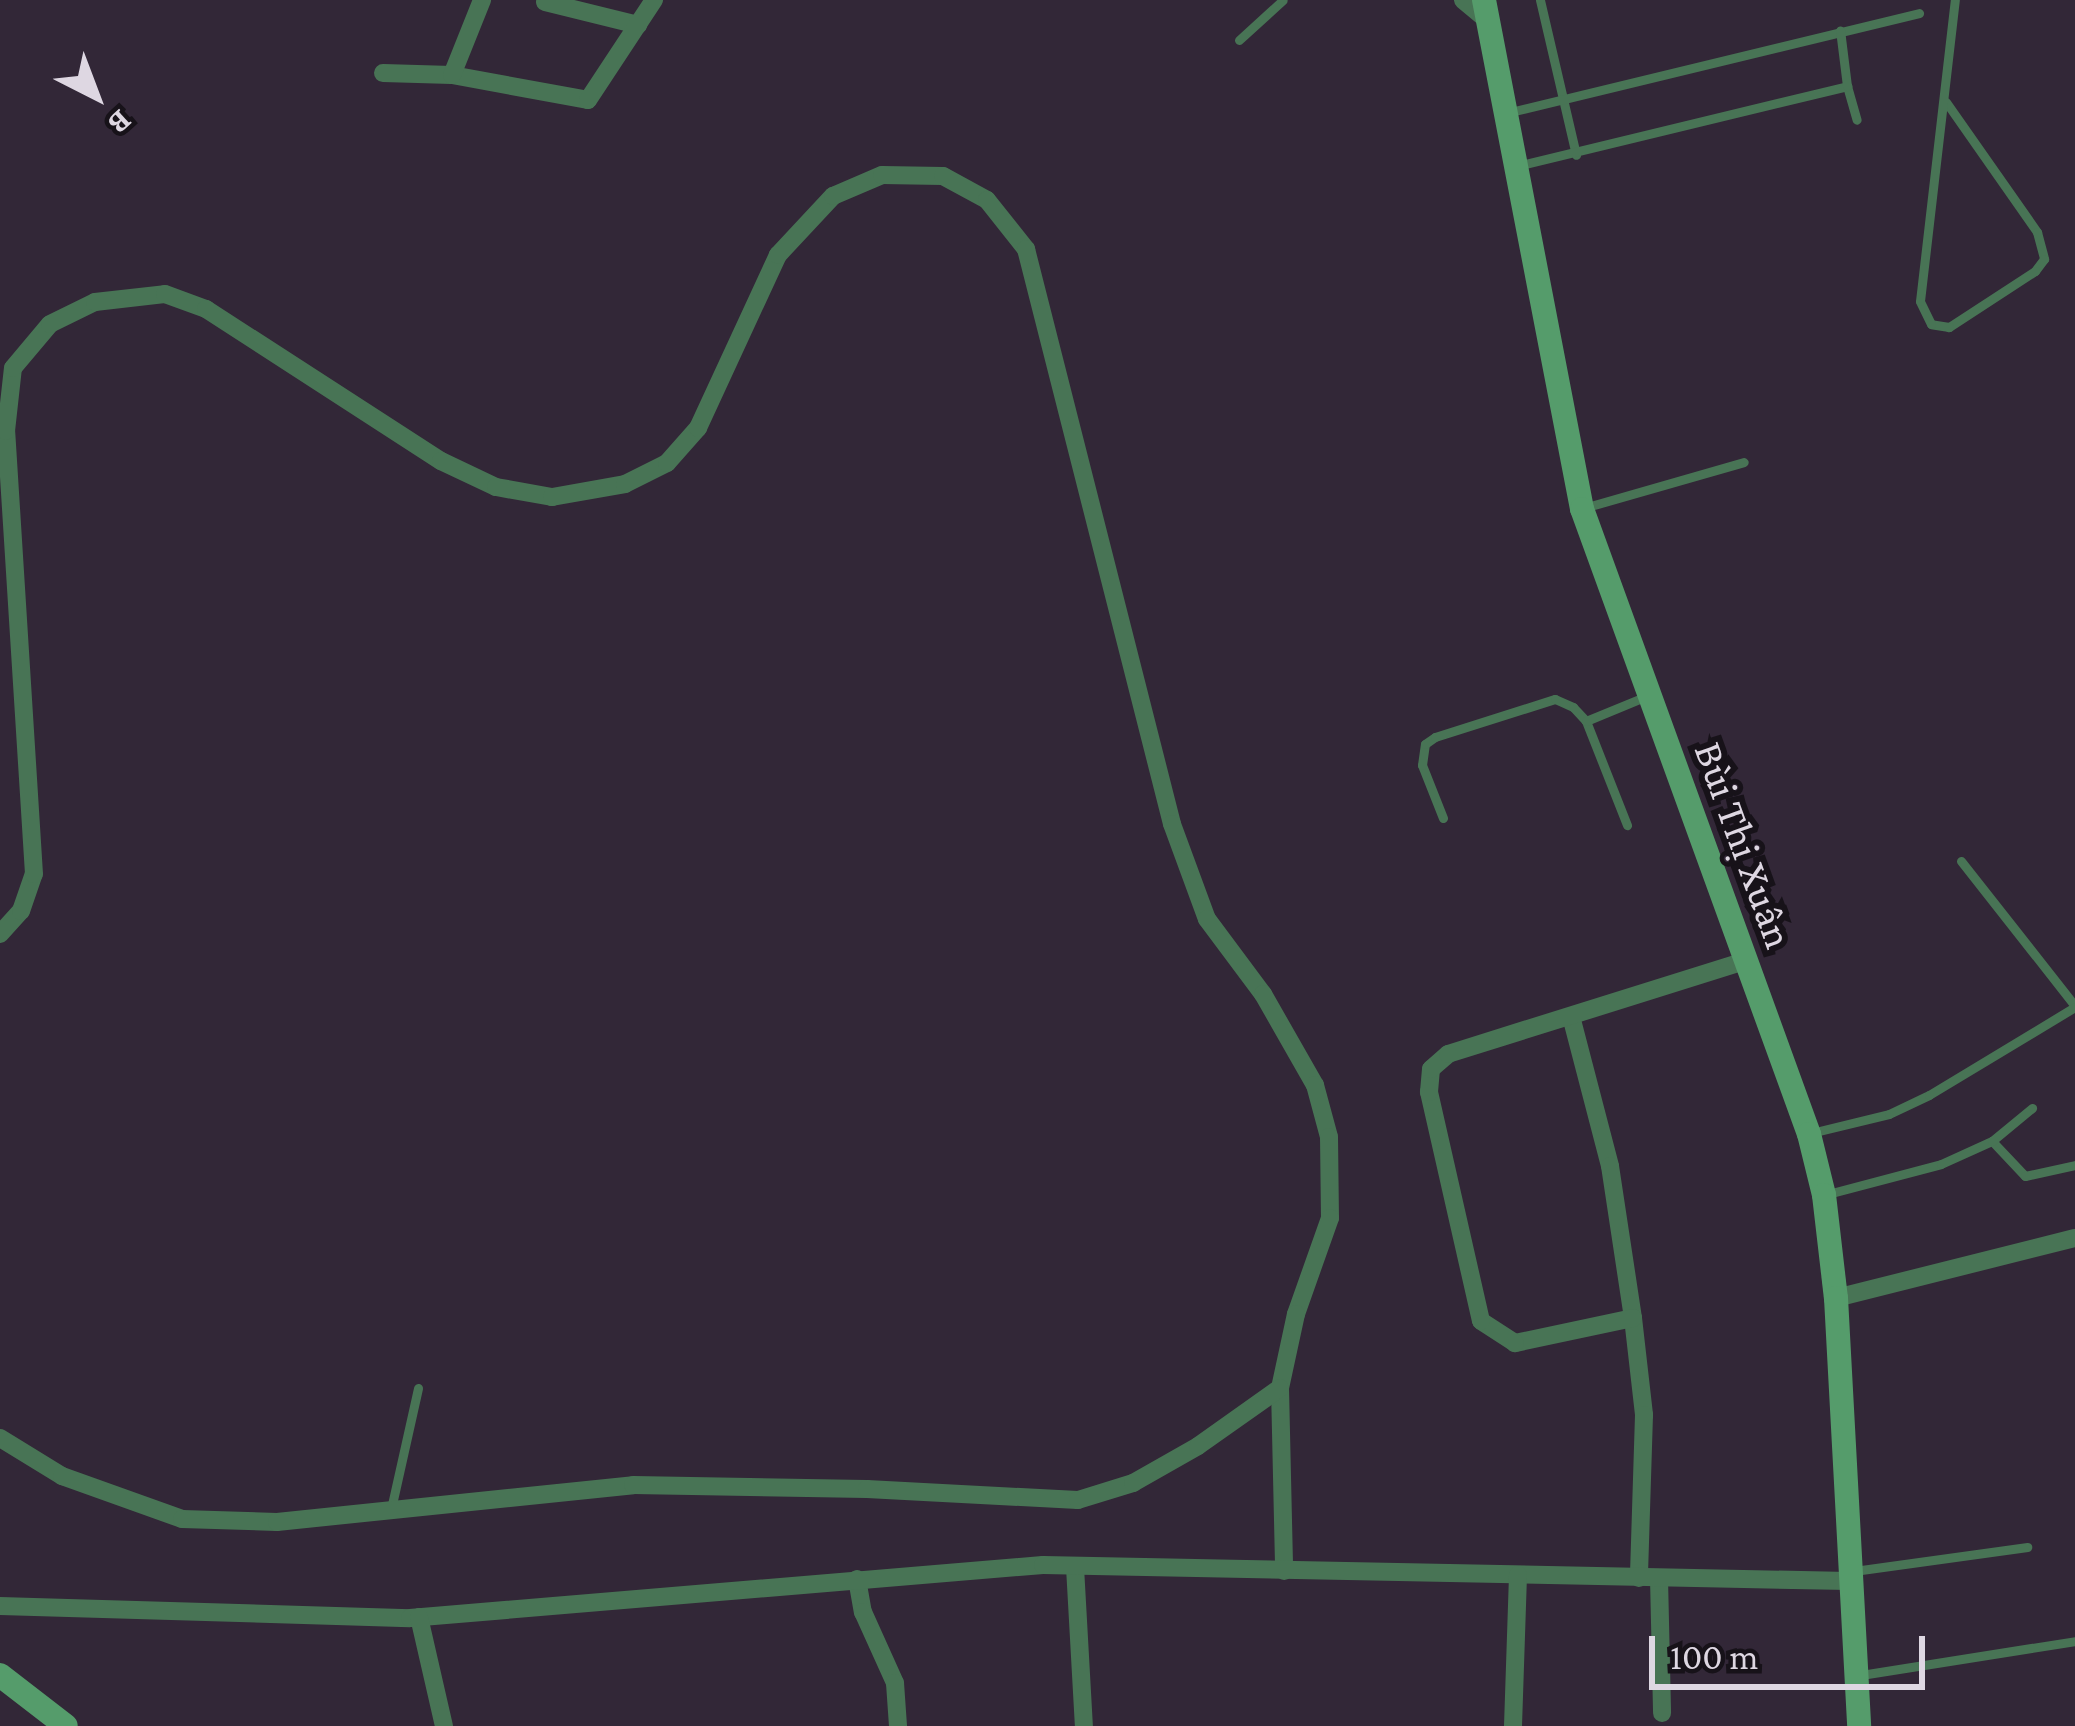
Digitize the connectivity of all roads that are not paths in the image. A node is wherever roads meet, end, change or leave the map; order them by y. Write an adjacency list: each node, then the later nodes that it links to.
1 (482, 0): 14 (street)
2 (654, 0): 10 (street)
3 (1283, 0): 12 (lane)
4 (1463, 0): 8 (street)
5 (1540, 0): 16 (lane)
6 (1955, 0): 17 (lane)
7 (545, 2): 10 (street)
8 (1486, 11): 18 (main road, Bùi Thị Xuân)
9 (1919, 13): 11 (lane)
10 (638, 25): 14 (street)
11 (1840, 30): 15 (lane); 16 (lane)
12 (1240, 40)
13 (383, 74): 14 (street)
14 (452, 75)
15 (1847, 86): 19 (lane); 20 (lane)
16 (1563, 99): 18 (lane); 20 (lane)
17 (1946, 102): 17 (lane)
18 (1506, 113): 21 (main road, Bùi Thị Xuân)
19 (1857, 120)
20 (1576, 155): 21 (lane)
21 (1516, 166): 23 (main road, Bùi Thị Xuân)
22 (1744, 462): 23 (lane)
23 (1582, 509): 24 (main road, Bùi Thị Xuân)
24 (1647, 697): 25 (lane); 30 (main road, Bùi Thị Xuân)
25 (1586, 721): 26 (lane); 27 (lane)
26 (1443, 818)
27 (1627, 825)
28 (1961, 861): 31 (lane)
29 (0, 934): 42 (street)
30 (1745, 961): 32 (street); 34 (main road, Bùi Thị Xuân)
31 (2075, 1007): 34 (lane)
32 (1572, 1020): 40 (street); 40 (street)
33 (2032, 1108): 35 (lane)
34 (1809, 1134): 37 (main road, Bùi Thị Xuân)
35 (1992, 1141): 36 (lane); 37 (lane)
36 (2075, 1165)
37 (1824, 1195): 39 (main road, Bùi Thị Xuân)
38 (2075, 1238): 39 (street)
39 (1836, 1298): 49 (main road, Bùi Thị Xuân)
40 (1633, 1318): 50 (street)
41 (418, 1388): 44 (lane)
42 (1280, 1388): 44 (street); 47 (street)
43 (0, 1438): 44 (street)
44 (392, 1509)
45 (2027, 1547): 49 (lane)
46 (1075, 1567): 47 (street); 51 (street); 61 (street)
47 (1284, 1571): 48 (street)
48 (1518, 1576): 50 (street); 62 (street)
49 (1849, 1576): 50 (street); 56 (main road, Bùi Thị Xuân)
50 (1649, 1578): 57 (street)
51 (857, 1579): 53 (street); 60 (street)
52 (0, 1606): 53 (street)
53 (419, 1617): 59 (street)
54 (2075, 1641): 56 (lane)
55 (0, 1676): 58 (main road)
56 (1856, 1676): 63 (main road, Bùi Thị Xuân)
57 (1663, 1713)
58 (66, 1726)
59 (444, 1726)
60 (898, 1726)
61 (1084, 1726)
62 (1513, 1726)
63 (1859, 1726)

